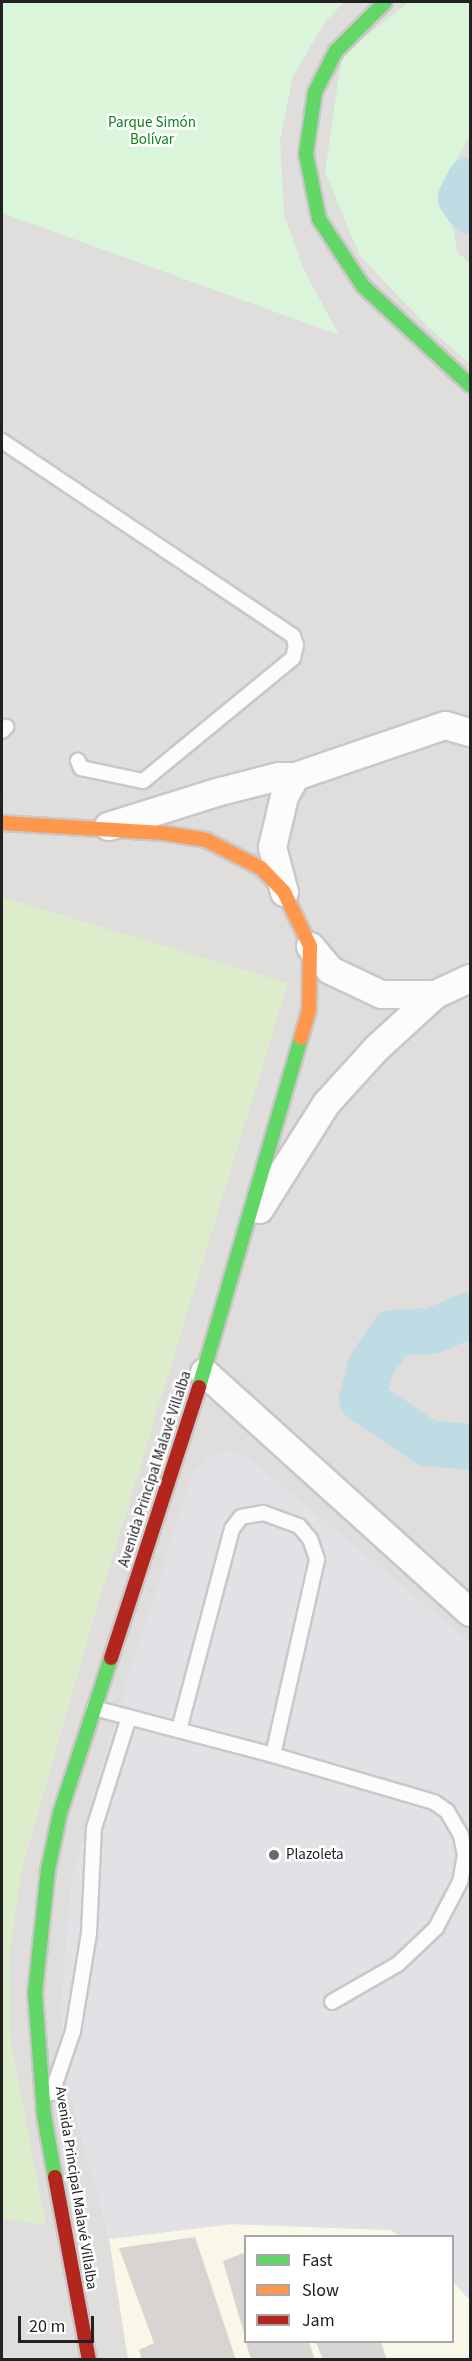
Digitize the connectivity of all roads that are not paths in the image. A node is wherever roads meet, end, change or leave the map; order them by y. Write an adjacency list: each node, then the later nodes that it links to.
1 (385, 2): 2 (street)
2 (471, 385)
3 (2, 441): 6 (lane)
4 (471, 714): 5 (street)
5 (458, 729): 7 (street)
6 (78, 761)
7 (295, 776): 9 (street); 10 (street)
8 (2, 823): 9 (street, Avenida Principal Malavé Villalba)
9 (104, 827): 10 (street, Avenida Principal Malavé Villalba)
10 (284, 892): 11 (street, Avenida Principal Malavé Villalba)
11 (310, 946): 13 (street); 14 (street, Avenida Principal Malavé Villalba)
12 (470, 980): 13 (street)
13 (435, 994): 14 (street)
14 (249, 1225): 15 (street, Avenida Principal Malavé Villalba)
15 (204, 1372): 16 (street); 17 (street, Avenida Principal Malavé Villalba)
16 (471, 1612)
17 (94, 1708): 18 (lane); 22 (street, Avenida Principal Malavé Villalba)
18 (129, 1717): 19 (lane); 22 (lane)
19 (179, 1730): 20 (lane); 20 (lane)
20 (273, 1755): 21 (lane)
21 (332, 2002)
22 (44, 2115): 23 (street, Avenida Principal Malavé Villalba)
23 (89, 2360)

